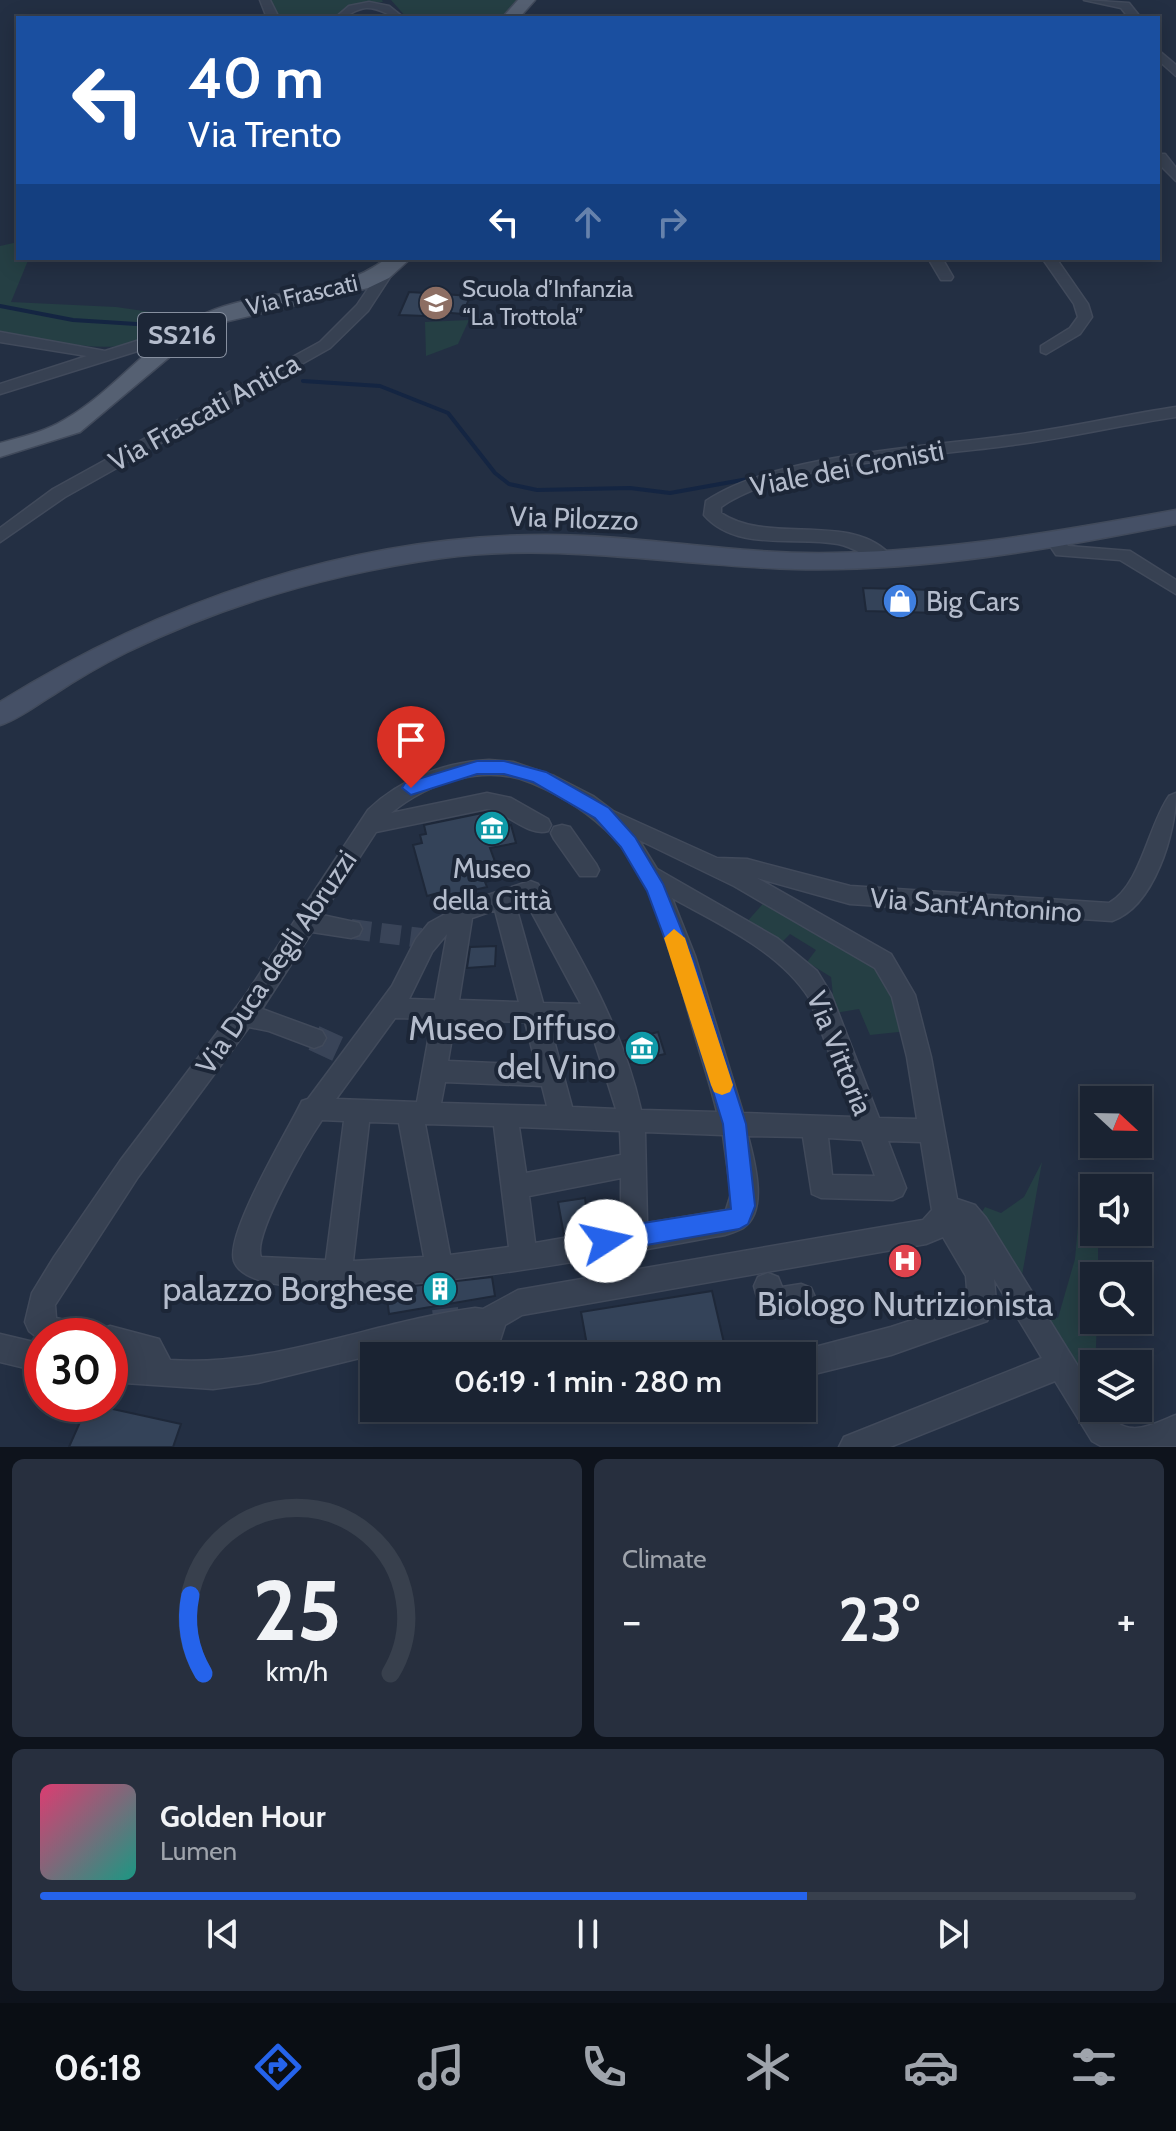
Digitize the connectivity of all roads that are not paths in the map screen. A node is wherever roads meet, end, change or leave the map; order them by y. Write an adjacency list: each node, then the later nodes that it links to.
1 (527, 0): 5 (main road)
2 (1089, 0): 6 (street)
3 (343, 16): 4 (street)
4 (396, 16)
5 (512, 16)
6 (1133, 16)
7 (1160, 55): 8 (street)
8 (1176, 72)
9 (1160, 158): 10 (street)
10 (1176, 177)
11 (936, 260): 14 (street)
12 (1050, 260): 17 (street)
13 (394, 263): 16 (main road, Via Frascati / SS216); 23 (street, Via Frascati Antica)
14 (946, 277)
15 (0, 337): 18 (street)
16 (171, 344): 18 (street); 21 (main road, Via Frascati / SS216)
17 (1046, 349)
18 (104, 355): 19 (street)
19 (0, 389)
20 (1176, 412): 25 (street, Viale dei Cronisti)
21 (0, 450)
22 (1176, 517): 24 (main road, Via Pilozzo)
23 (0, 536)
24 (1055, 540): 25 (main road, Via Pilozzo); 26 (street)
25 (884, 558): 27 (main road, Via Pilozzo)
26 (1176, 588)
27 (0, 715)
28 (1176, 801): 33 (street, Via Sant'Antonino)
29 (602, 813): 31 (street, Via Duca degli Abruzzi); 33 (street); 35 (street, Via Duca degli Abruzzi)
30 (540, 825): 31 (street)
31 (368, 826): 38 (street, Via Duca degli Abruzzi)
32 (562, 833): 34 (street)
33 (712, 865): 57 (street)
34 (588, 870)
35 (648, 874): 54 (street, Via Duca degli Abruzzi); 56 (street, Via Vittoria)
36 (503, 899): 37 (street); 42 (street); 43 (street)
37 (462, 914): 40 (street); 41 (street)
38 (307, 922): 39 (street); 44 (street, Via Duca degli Abruzzi)
39 (351, 929)
40 (388, 1008): 41 (street); 48 (street)
41 (446, 1010): 42 (street); 46 (street)
42 (532, 1012): 43 (street); 47 (street)
43 (597, 1014): 53 (street)
44 (244, 1016): 45 (street); 67 (street, Via Duca degli Abruzzi)
45 (314, 1038)
46 (435, 1071): 47 (street); 50 (street)
47 (551, 1076): 52 (street)
48 (311, 1109): 49 (street); 64 (street)
49 (358, 1111): 50 (street); 64 (street)
50 (419, 1113): 51 (street); 63 (street)
51 (510, 1116): 52 (street); 59 (street)
52 (563, 1118): 53 (street)
53 (632, 1121): 54 (street); 58 (street)
54 (734, 1124): 55 (street); 61 (street, Via Duca degli Abruzzi)
55 (814, 1127): 56 (street); 56 (street, Via Vittoria)
56 (870, 1129): 57 (street)
57 (933, 1131): 60 (street)
58 (631, 1165): 59 (street); 61 (street)
59 (514, 1187): 62 (street)
60 (945, 1212): 71 (street); 72 (street); 74 (street)
61 (634, 1236): 62 (street)
62 (524, 1256): 63 (street)
63 (440, 1270): 64 (street)
64 (338, 1275)
65 (768, 1286): 66 (street)
66 (801, 1297)
67 (39, 1318)
68 (128, 1344): 74 (street)
69 (0, 1348): 70 (street)
70 (24, 1354)
71 (816, 1360)
72 (1060, 1365): 76 (street); 77 (street)
73 (128, 1370): 74 (street)
74 (161, 1373)
75 (1176, 1429): 76 (street)
76 (1117, 1445)
77 (854, 1447)

